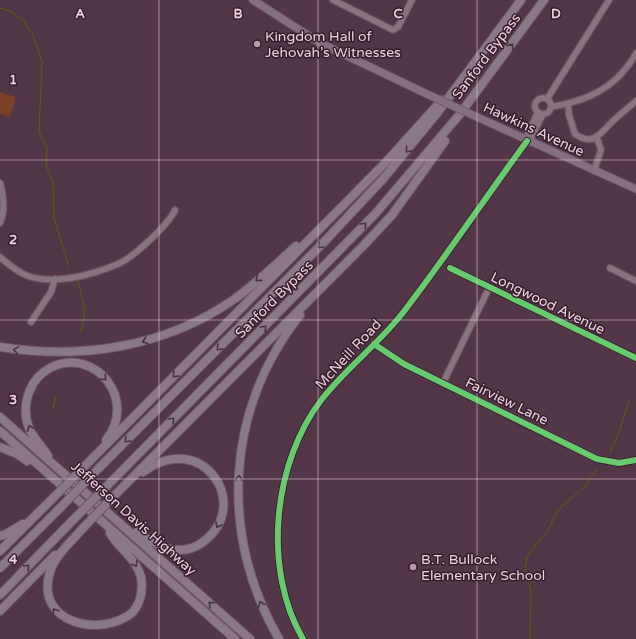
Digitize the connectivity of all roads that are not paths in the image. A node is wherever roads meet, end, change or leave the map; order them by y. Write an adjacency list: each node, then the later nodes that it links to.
1 (333, 0): 2 (street)
2 (412, 0)
3 (521, 0): 7 (highway, Sanford Bypass)
4 (544, 0): 9 (highway, Sanford Bypass, one-way to 4)
5 (609, 0): 10 (street)
6 (258, 1): 16 (main road, Hawkins Avenue, bridge)
7 (500, 30): 20 (highway); 49 (highway, Sanford Bypass, one-way to 49, bridge)
8 (636, 52): 12 (street)
9 (496, 66): 26 (highway); 50 (highway, Sanford Bypass, one-way to 9, bridge)
10 (547, 99): 13 (street); 14 (street)
11 (636, 101): 15 (street)
12 (568, 104): 13 (street); 15 (street)
13 (551, 107): 14 (street)
14 (541, 113): 16 (street, McNeill Road)
15 (597, 138): 17 (street)
16 (527, 141): 17 (main road, Hawkins Avenue); 31 (street, McNeill Road)
17 (594, 171): 19 (main road, Hawkins Avenue)
18 (0, 183): 22 (street)
19 (636, 189)
20 (340, 208): 32 (highway, one-way to 32); 40 (highway, one-way to 40)
21 (175, 210): 27 (street)
22 (0, 223)
23 (0, 256): 27 (street)
24 (450, 268): 29 (street, Longwood Avenue)
25 (610, 268): 28 (street)
26 (339, 271): 42 (highway); 54 (highway, one-way to 26)
27 (55, 279): 30 (street)
28 (636, 281)
29 (489, 288): 33 (street, Longwood Avenue); 34 (street)
30 (31, 322)
31 (374, 344): 34 (street, Fairview Lane); 55 (street, McNeill Road)
32 (0, 347)
33 (636, 358)
34 (443, 383): 38 (street, Fairview Lane)
35 (0, 417): 39 (highway, Jefferson Davis Highway)
36 (0, 431): 41 (highway, Jefferson Davis Highway)
37 (0, 447): 41 (highway)
38 (636, 460)
39 (51, 461): 40 (highway, one-way to 40); 45 (highway, Jefferson Davis Highway)
40 (84, 467): 43 (highway, bridge)
41 (42, 468): 44 (highway, Jefferson Davis Highway)
42 (116, 494): 45 (highway, one-way to 45); 46 (highway, bridge)
43 (50, 502): 47 (highway); 48 (highway)
44 (103, 522): 46 (highway, one-way to 46); 52 (highway, Jefferson Davis Highway)
45 (118, 522): 53 (highway, Jefferson Davis Highway, one-way to 45)
46 (82, 528): 51 (highway)
47 (0, 536)
48 (0, 551)
49 (0, 568)
50 (0, 595)
51 (0, 611)
52 (235, 639)
53 (250, 639)
54 (279, 639)
55 (303, 639)

